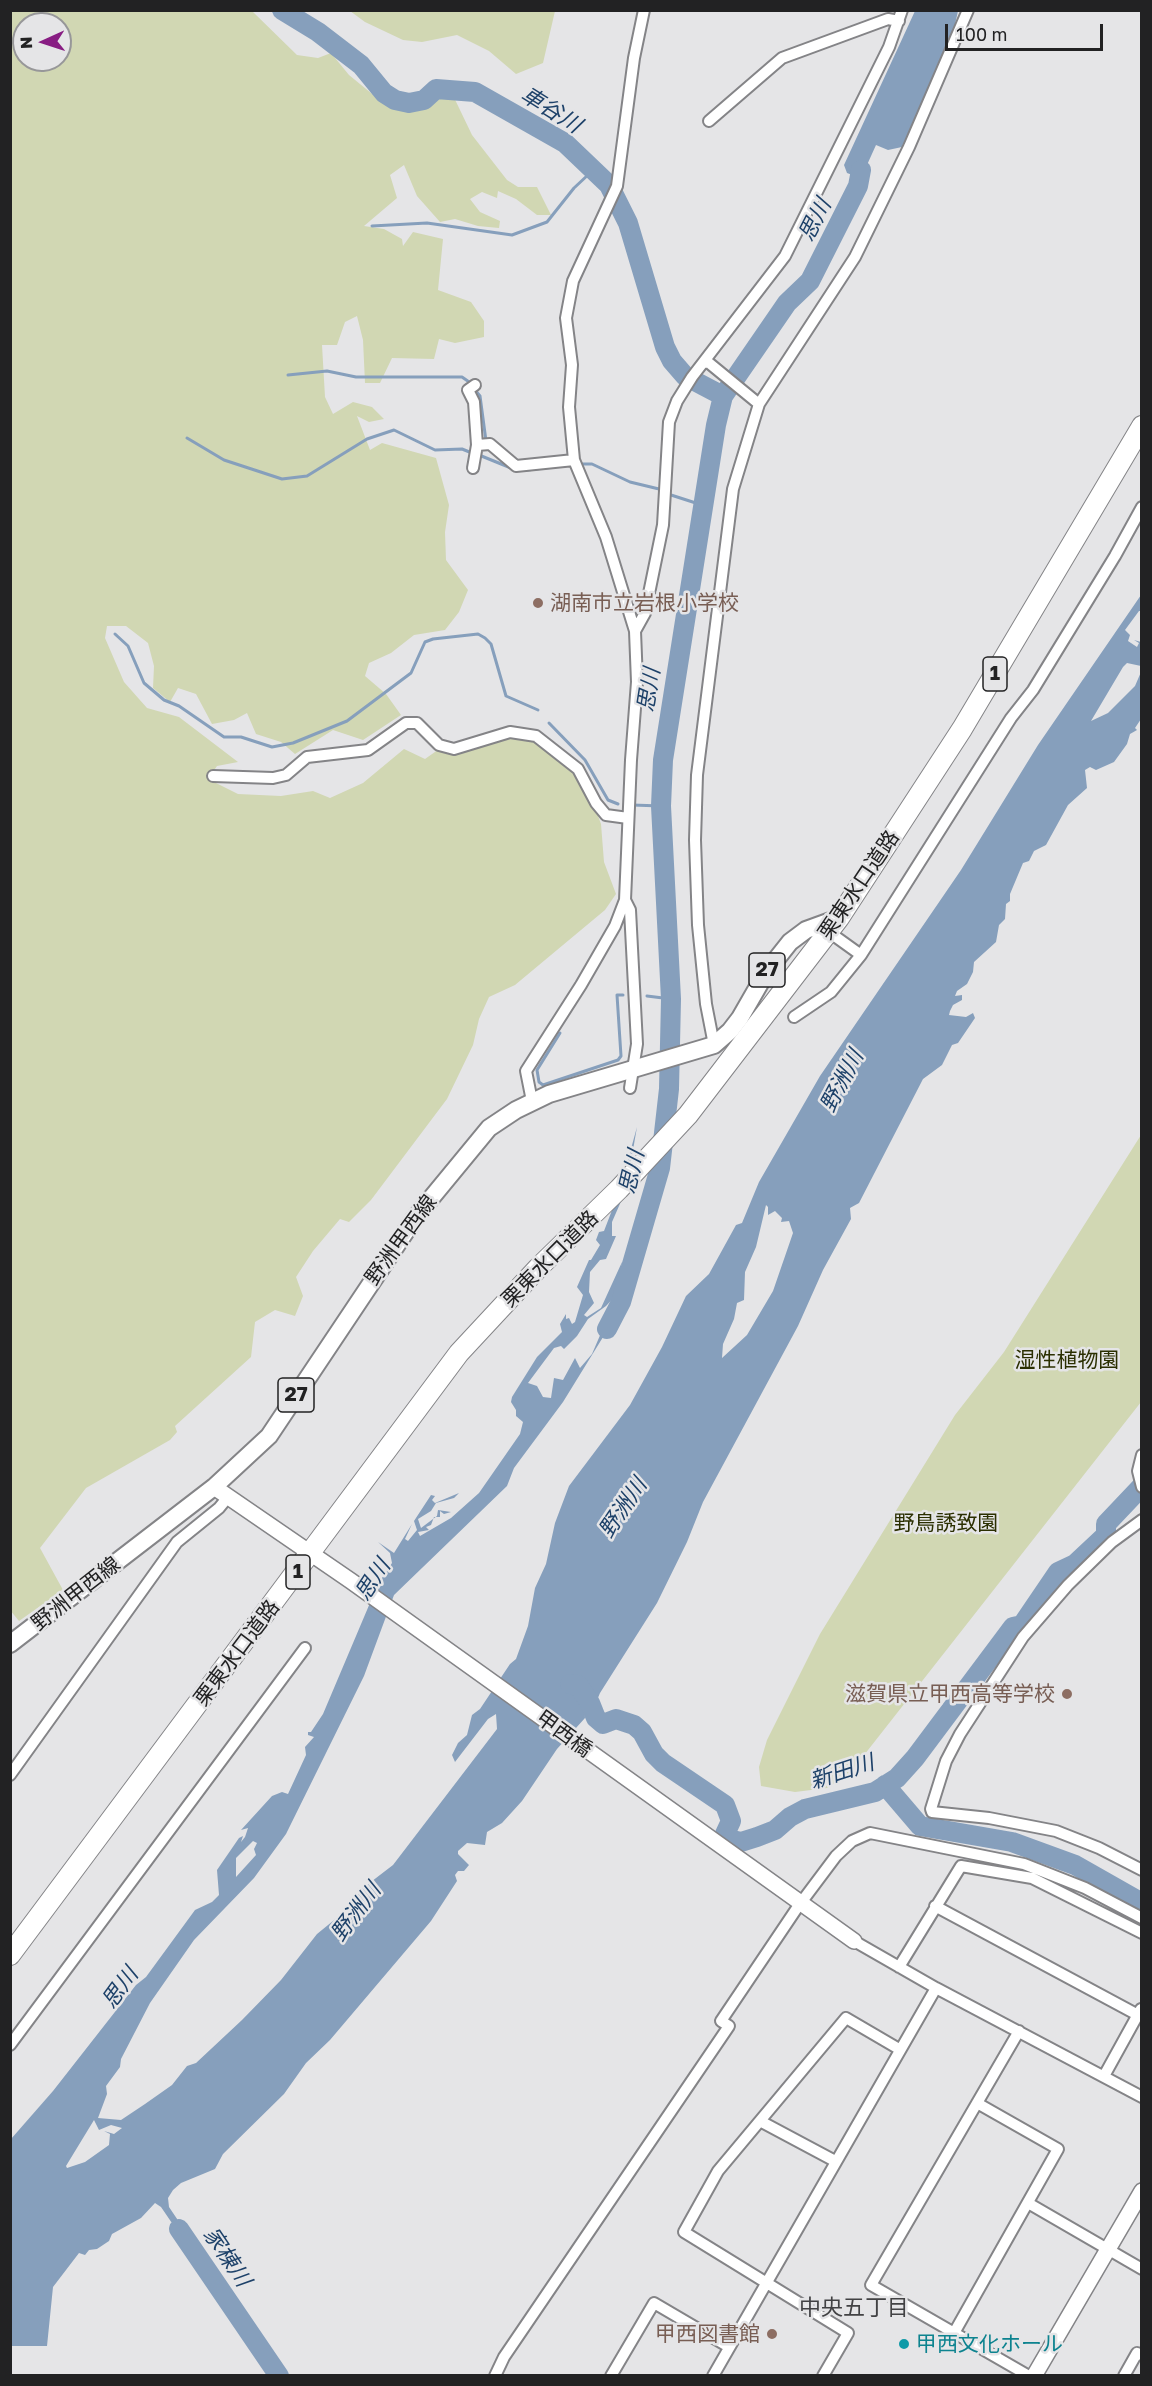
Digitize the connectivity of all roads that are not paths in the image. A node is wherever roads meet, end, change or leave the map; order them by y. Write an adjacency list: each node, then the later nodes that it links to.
1 (644, 10): 9 (street)
2 (964, 11): 7 (street)
3 (901, 16): 4 (street); 5 (street)
4 (709, 121)
5 (707, 362): 7 (street); 11 (street)
6 (473, 387): 9 (street)
7 (758, 404): 18 (street)
8 (1142, 426): 15 (highway, 栗東水口道路 / 1)
9 (574, 460): 11 (street)
10 (1142, 507): 16 (street)
11 (635, 631): 13 (street)
12 (213, 776): 13 (street)
13 (628, 818): 14 (street)
14 (625, 900): 19 (street); 21 (street)
15 (834, 925): 16 (street); 18 (main road, 野洲甲西線 / 27); 29 (highway, 栗東水口道路 / 1)
16 (861, 955): 17 (street)
17 (794, 1017)
18 (712, 1046): 19 (main road, 野洲甲西線 / 27)
19 (635, 1069): 20 (street); 21 (main road, 野洲甲西線 / 27)
20 (630, 1088)
21 (532, 1101): 23 (main road, 野洲甲西線 / 27)
22 (1142, 1455): 24 (street)
23 (214, 1487): 25 (street, 甲西橋); 26 (main road, 野洲甲西線 / 27)
24 (1142, 1487)
25 (228, 1497): 28 (street); 29 (street, 甲西橋)
26 (178, 1514): 28 (street); 30 (main road, 野洲甲西線 / 27)
27 (1142, 1520): 33 (street)
28 (187, 1531): 32 (street)
29 (312, 1554): 34 (street, 甲西橋); 39 (highway, 栗東水口道路 / 1)
30 (10, 1644)
31 (305, 1648): 44 (street)
32 (10, 1775)
33 (1142, 1870)
34 (800, 1904): 36 (street); 38 (street, 甲西橋); 59 (street)
35 (935, 1905): 37 (street); 40 (street); 42 (street)
36 (1142, 1918)
37 (1142, 1933)
38 (854, 1941): 40 (street)
39 (10, 1955)
40 (899, 1966): 41 (street)
41 (936, 1988): 43 (street); 45 (street)
42 (1140, 2012): 46 (street)
43 (1018, 2031): 46 (street); 48 (street)
44 (10, 2045)
45 (899, 2049): 49 (street); 50 (street)
46 (1104, 2076): 47 (street)
47 (1142, 2097)
48 (977, 2103): 52 (street); 56 (street)
49 (760, 2121): 50 (street); 55 (street)
50 (835, 2162): 55 (street)
51 (1142, 2192): 53 (street)
52 (1028, 2203): 53 (street); 56 (street)
53 (1107, 2250): 54 (street); 64 (street)
54 (1142, 2270)
55 (766, 2283): 57 (street); 62 (street)
56 (954, 2333): 63 (street)
57 (729, 2347): 60 (street); 61 (street)
58 (1140, 2351): 65 (street)
59 (495, 2376)
60 (611, 2376)
61 (713, 2376)
62 (823, 2376)
63 (1029, 2376)
64 (1034, 2376)
65 (1124, 2376)

